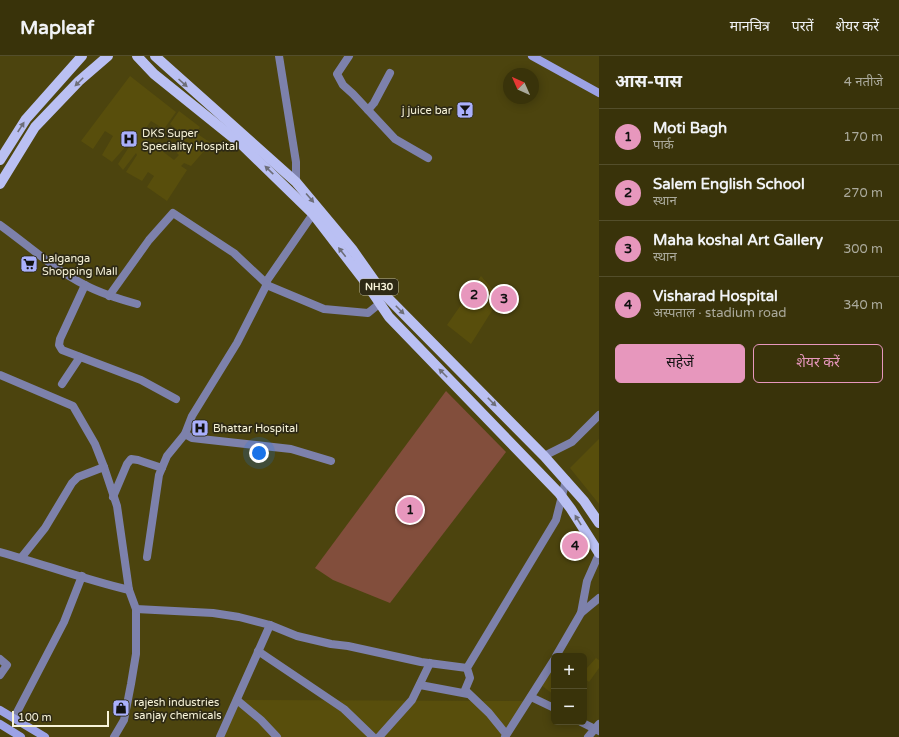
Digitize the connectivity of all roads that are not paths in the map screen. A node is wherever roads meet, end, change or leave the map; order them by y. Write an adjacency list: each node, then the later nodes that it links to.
1 (82, 56): 12 (main road, one-way to 1)
2 (108, 56): 14 (main road, one-way to 14)
3 (137, 56): 13 (main road, NH30, one-way to 3)
4 (155, 56): 13 (main road, NH30, one-way to 13)
5 (279, 56): 13 (street)
6 (349, 56): 10 (street)
7 (532, 56): 9 (street)
8 (390, 73): 10 (street)
9 (599, 93)
10 (368, 110): 11 (street)
11 (428, 158)
12 (0, 160)
13 (289, 180): 15 (main road, NH30); 28 (main road, NH30, one-way to 28)
14 (0, 184)
15 (313, 214): 17 (street); 21 (main road, NH30, one-way to 15)
16 (0, 225): 18 (street)
17 (267, 283): 19 (street); 21 (street); 27 (street)
18 (85, 285): 19 (street); 22 (street)
19 (109, 296): 20 (street)
20 (137, 304)
21 (379, 304): 34 (main road, NH30, one-way to 21)
22 (80, 357): 24 (street); 25 (street)
23 (0, 375): 30 (street)
24 (62, 384)
25 (176, 399)
26 (599, 415): 28 (street)
27 (185, 434): 29 (street); 31 (street)
28 (544, 456): 32 (main road, NH30)
29 (331, 461)
30 (104, 467): 33 (street); 39 (street)
31 (162, 468): 33 (street); 38 (street)
32 (566, 480): 34 (street); 35 (main road, NH30)
33 (113, 497): 41 (street)
34 (562, 497): 37 (main road, NH30, one-way to 34); 51 (street)
35 (599, 523)
36 (0, 552): 39 (street)
37 (599, 554): 44 (street)
38 (147, 557)
39 (21, 558): 40 (street)
40 (82, 576): 41 (street); 59 (street)
41 (129, 590): 43 (street)
42 (599, 598): 44 (street)
43 (136, 608): 45 (street); 66 (street)
44 (581, 613): 47 (street)
45 (270, 625): 46 (street); 49 (street)
46 (258, 651): 56 (street); 69 (street)
47 (558, 653)
48 (0, 659): 52 (street)
49 (430, 663): 51 (street); 53 (street)
50 (551, 665): 55 (street)
51 (467, 668): 54 (street)
52 (0, 675)
53 (420, 685): 54 (street); 70 (street)
54 (468, 694): 63 (street)
55 (531, 697): 57 (street); 63 (street)
56 (237, 700): 67 (street); 68 (street)
57 (551, 707)
58 (0, 710): 59 (street)
59 (14, 718): 65 (street)
60 (0, 724): 64 (street)
61 (587, 724): 62 (street)
62 (597, 728): 71 (street)
63 (505, 736)
64 (21, 737)
65 (45, 737)
66 (114, 737)
67 (220, 737)
68 (277, 737)
69 (373, 737)
70 (379, 737)
71 (588, 737)

